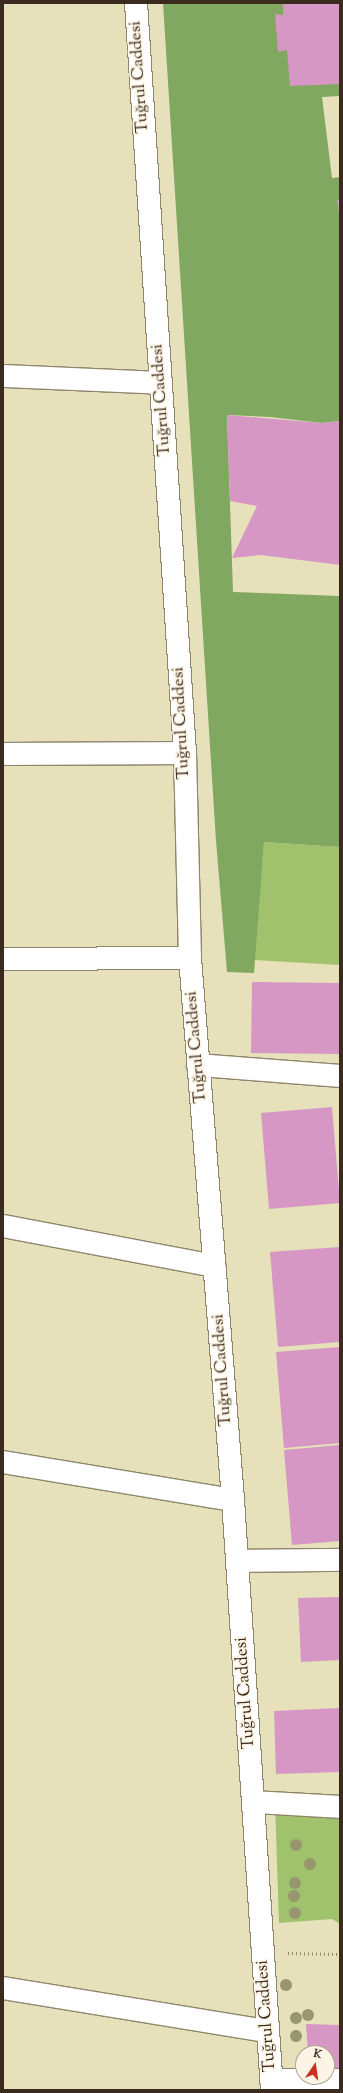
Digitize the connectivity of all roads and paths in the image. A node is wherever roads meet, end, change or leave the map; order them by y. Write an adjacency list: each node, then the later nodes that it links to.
1 (136, 3): 3 (main road, Tuğrul Caddesi)
2 (3, 376): 3 (main road)
3 (161, 383): 4 (main road, Tuğrul Caddesi)
4 (185, 753): 5 (main road); 6 (main road, Tuğrul Caddesi)
5 (3, 754)
6 (190, 958): 7 (main road); 8 (main road, Tuğrul Caddesi)
7 (3, 959)
8 (198, 1065): 9 (main road); 11 (main road, Tuğrul Caddesi)
9 (340, 1076)
10 (3, 1226): 11 (main road)
11 (214, 1266): 13 (main road, Tuğrul Caddesi)
12 (3, 1462): 13 (main road)
13 (233, 1500): 15 (main road, Tuğrul Caddesi)
14 (340, 1560): 15 (main road)
15 (236, 1561): 16 (main road, Tuğrul Caddesi)
16 (254, 1802): 17 (main road); 18 (main road, Tuğrul Caddesi)
17 (340, 1807)
18 (262, 1951): 19 (path); 21 (main road, Tuğrul Caddesi)
19 (340, 1954)
20 (3, 1988): 21 (main road)
21 (267, 2031): 23 (main road, Tuğrul Caddesi)
22 (340, 2080): 23 (main road)
23 (272, 2085)

